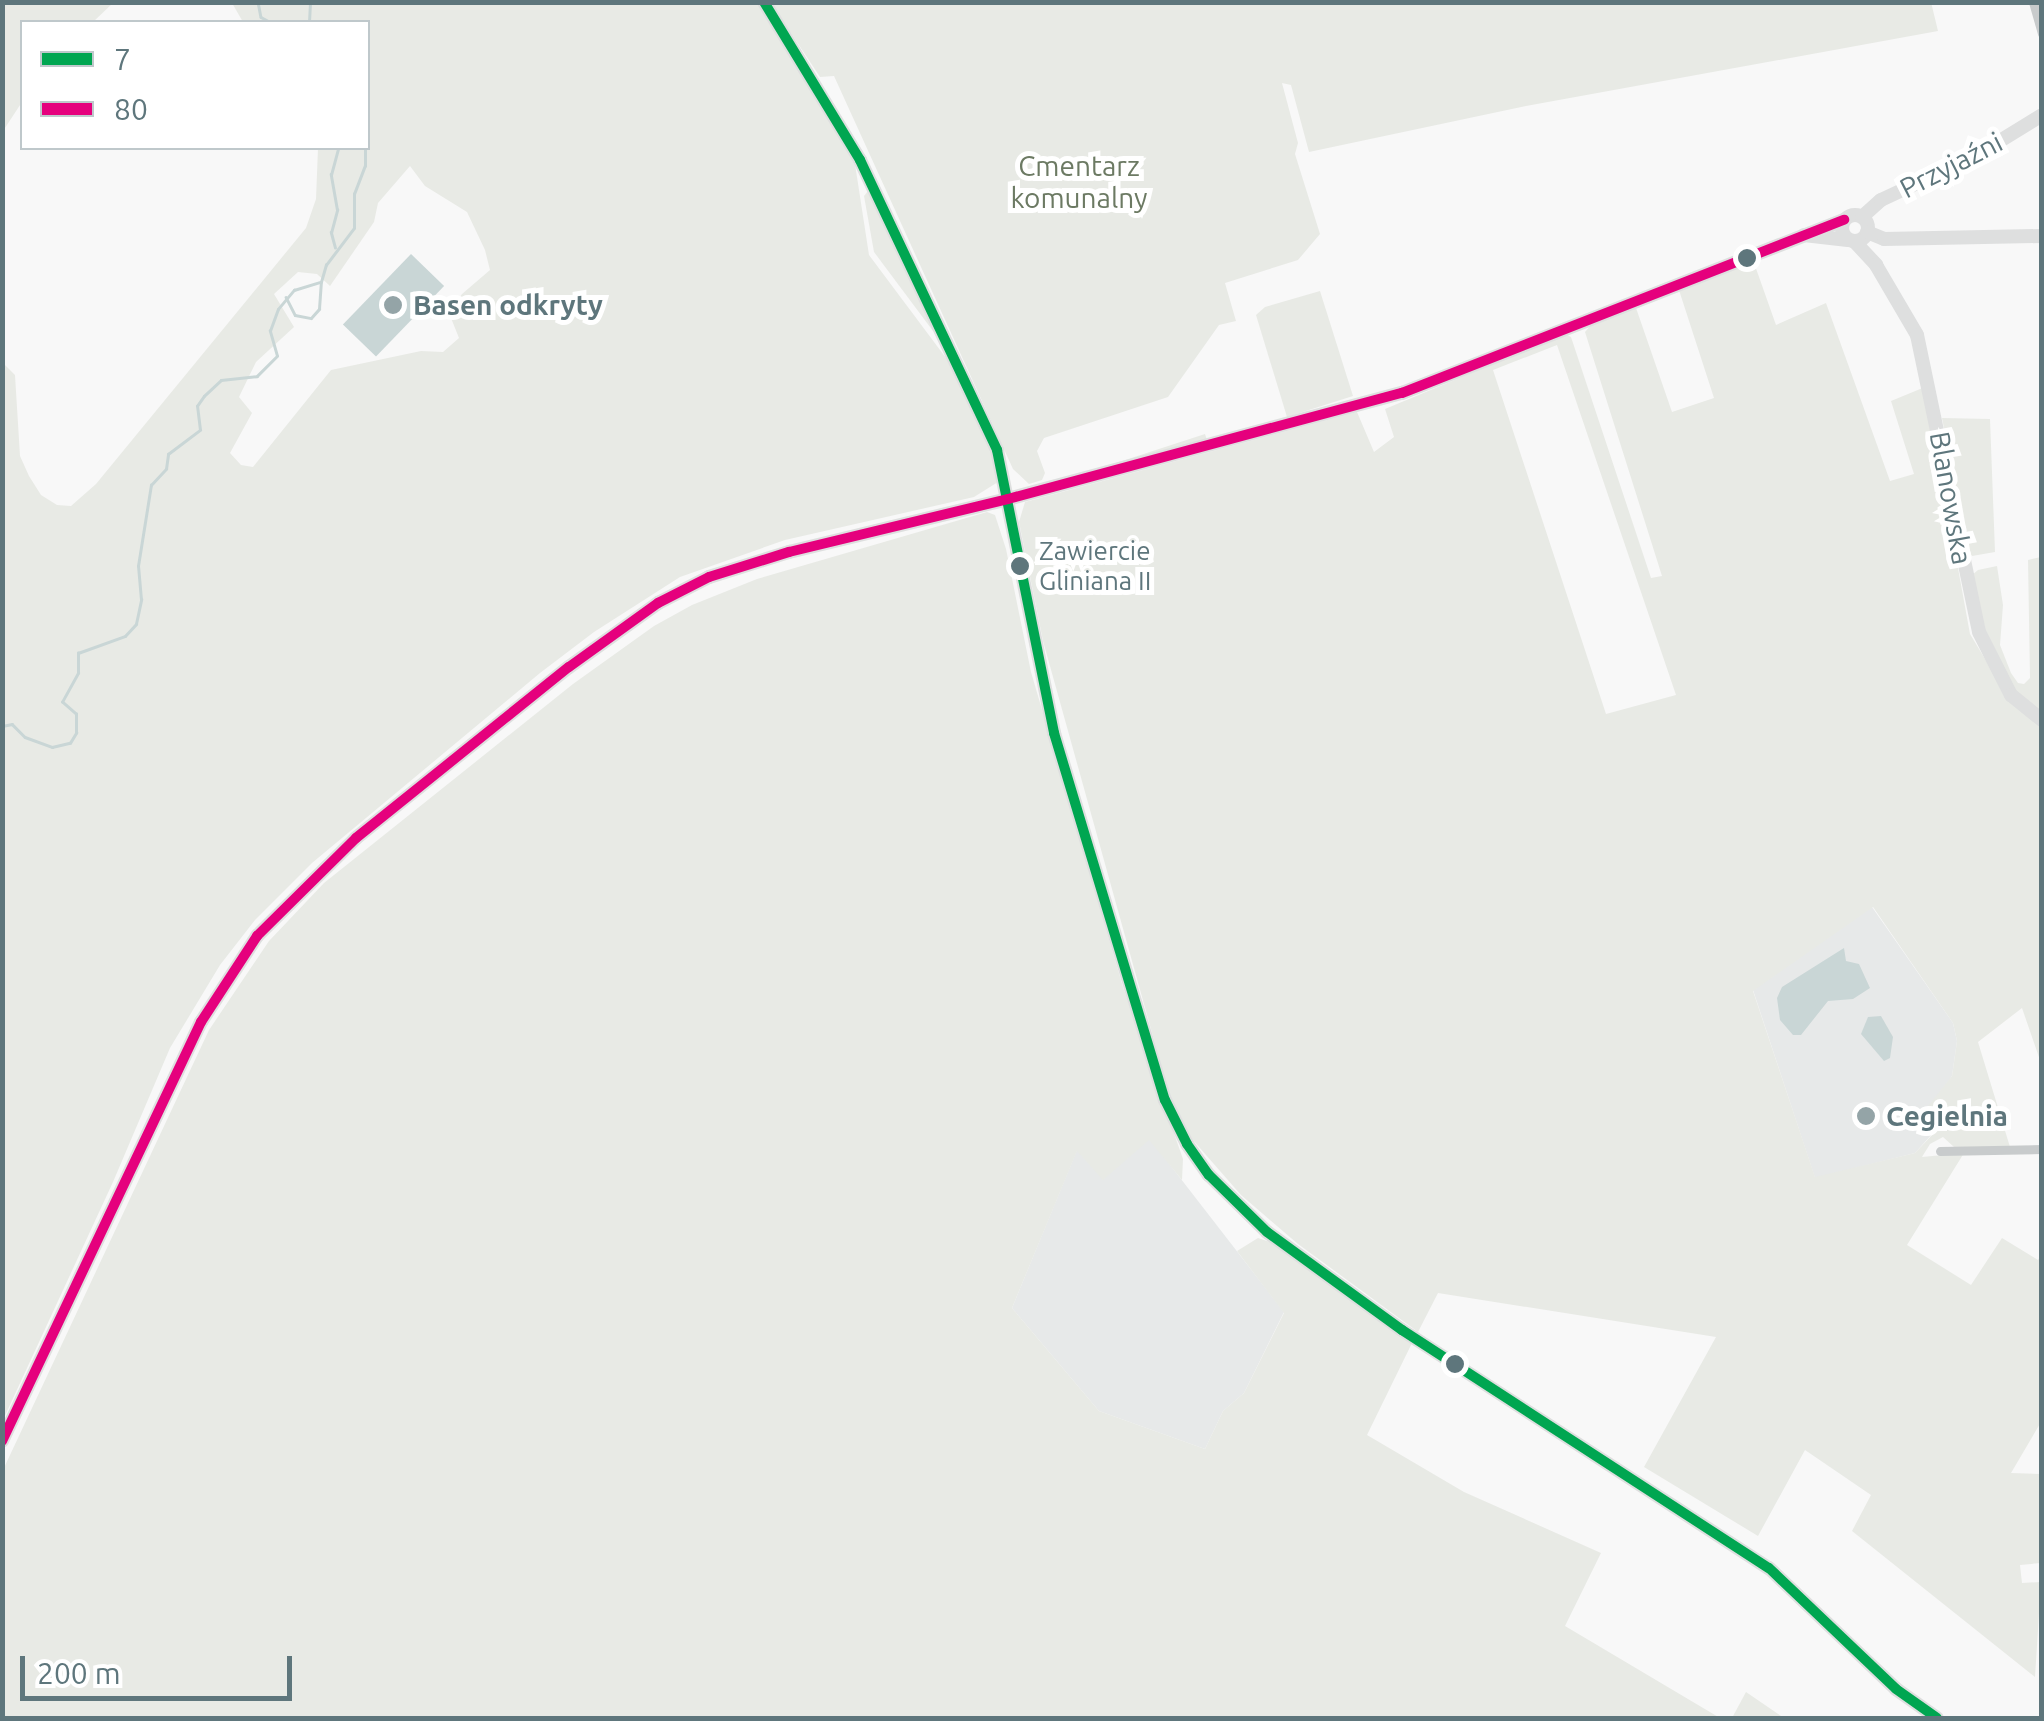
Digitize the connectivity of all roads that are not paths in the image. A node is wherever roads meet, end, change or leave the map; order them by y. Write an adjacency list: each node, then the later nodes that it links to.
1 (764, 2): 12 (street)
2 (2032, 2): 3 (street)
3 (2042, 34)
4 (2042, 115): 5 (street, Przyjaźni)
5 (1862, 217): 6 (street); 8 (street)
6 (1844, 220): 7 (street); 10 (street)
7 (1804, 235): 10 (street); 12 (street)
8 (1872, 235): 9 (street); 10 (street); 11 (street)
9 (2042, 236)
10 (1851, 240): 11 (street, Blanowska)
11 (1876, 264): 13 (street, Blanowska)
12 (1008, 499): 16 (street); 17 (street)
13 (2042, 720)
14 (2042, 1149): 15 (street)
15 (1940, 1151)
16 (2, 1441)
17 (1938, 1718)

